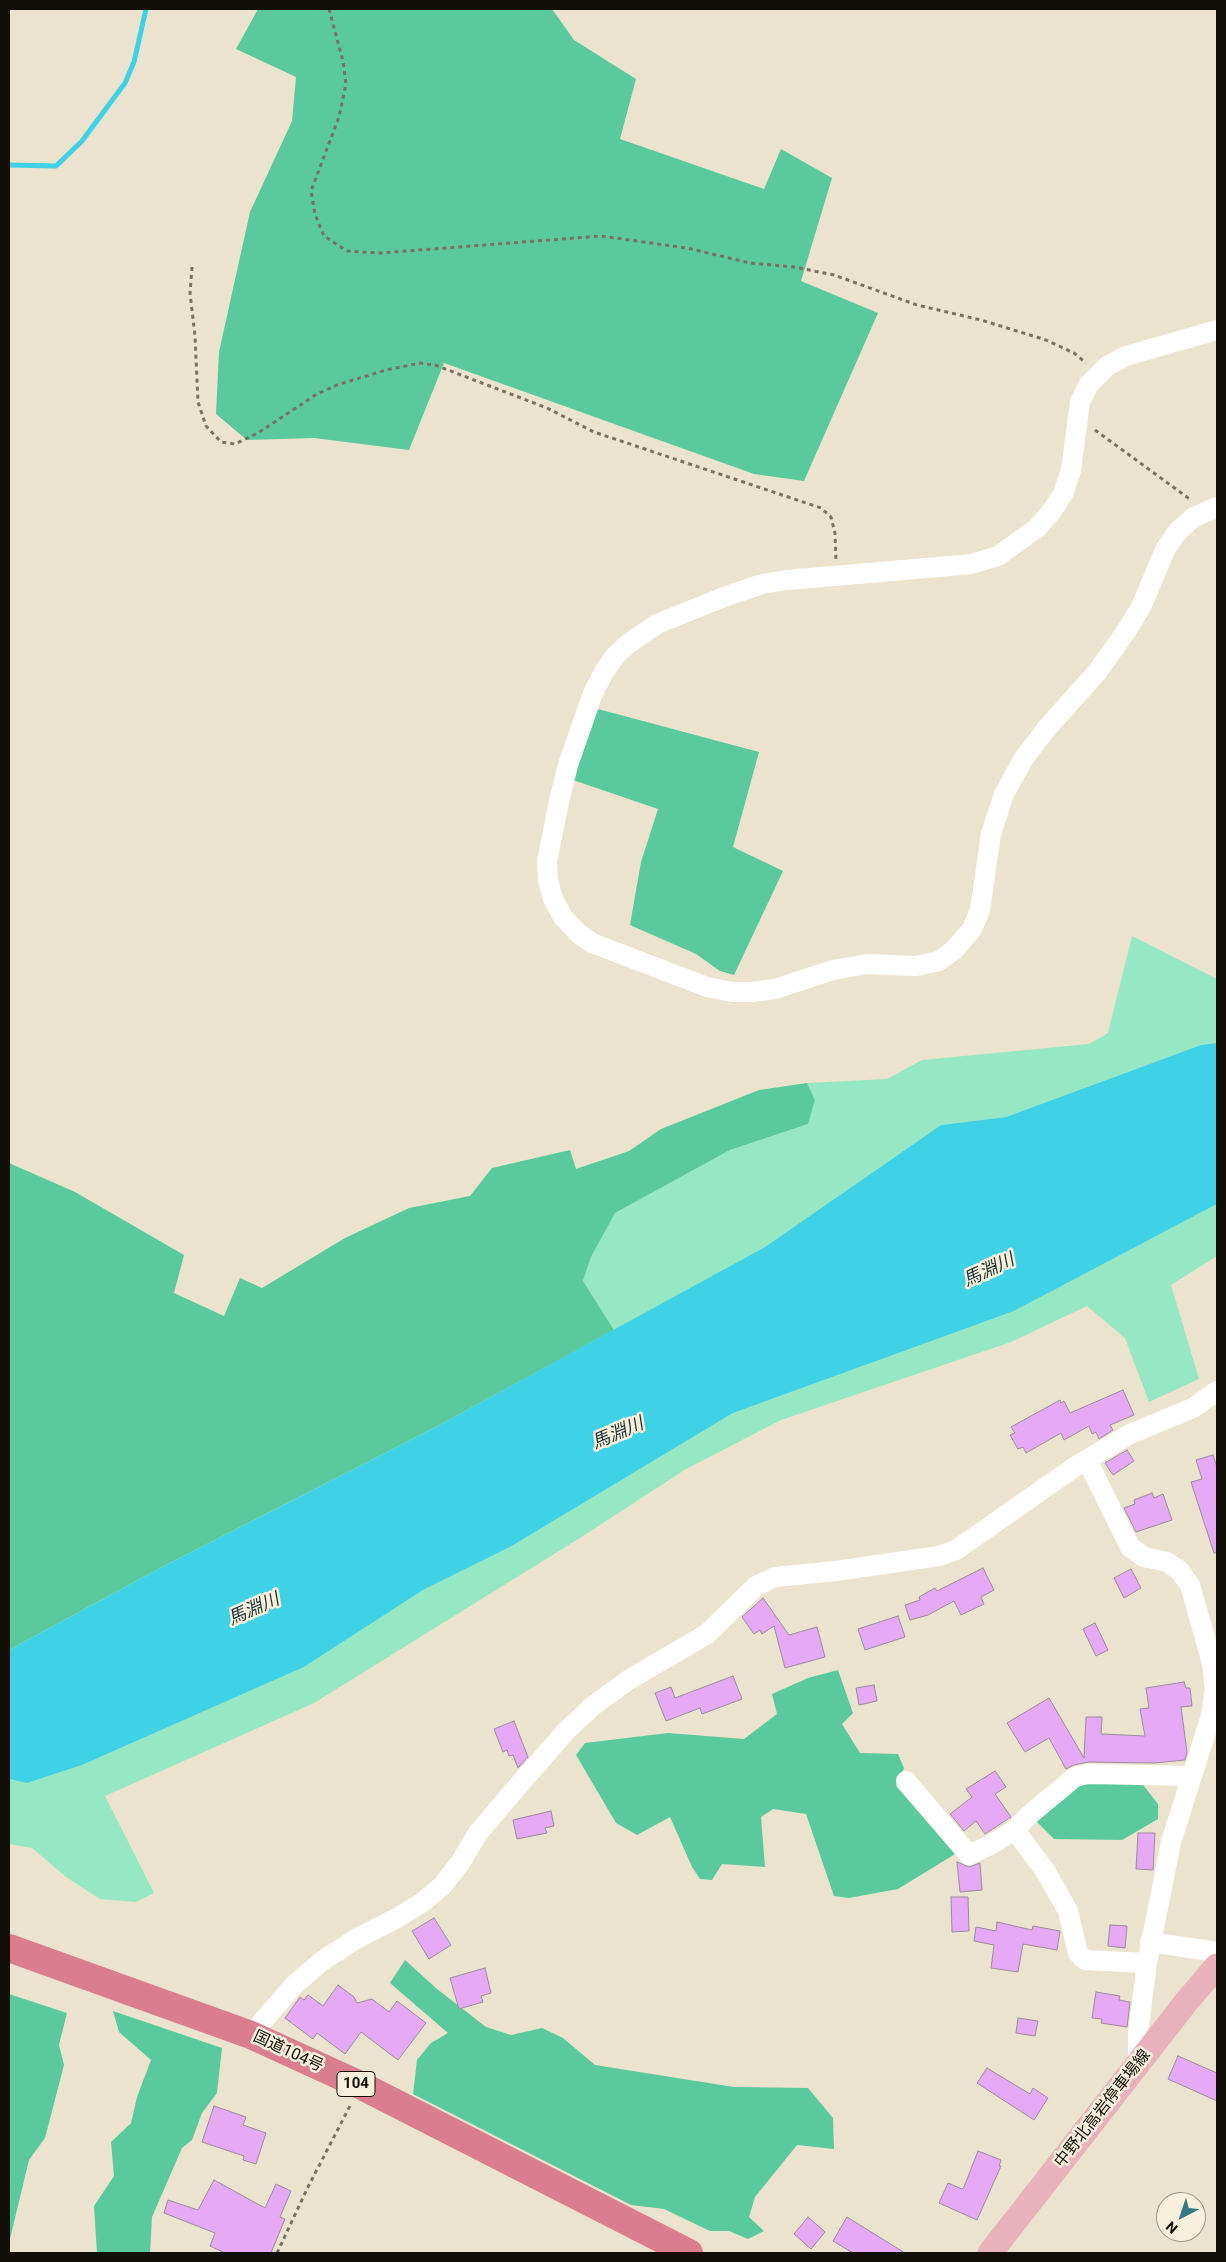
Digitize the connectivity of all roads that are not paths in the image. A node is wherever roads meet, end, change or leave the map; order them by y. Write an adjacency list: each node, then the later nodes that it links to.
1 (1217, 330): 2 (street)
2 (1211, 510)
3 (1217, 1391): 4 (street)
4 (1087, 1460): 5 (street); 13 (street)
5 (1192, 1776): 7 (street); 8 (street)
6 (906, 1781): 7 (street)
7 (1016, 1830): 11 (street)
8 (1150, 1942): 10 (street); 11 (street)
9 (9, 1948): 13 (highway, 国道104号 / 104)
10 (1217, 1952)
11 (1147, 1963): 14 (street)
12 (1217, 1966): 14 (main road, 中野北高岩停車場線)
13 (251, 2034): 15 (highway, 国道104号 / 104)
14 (1138, 2064): 16 (main road, 中野北高岩停車場線)
15 (689, 2253)
16 (990, 2253)

